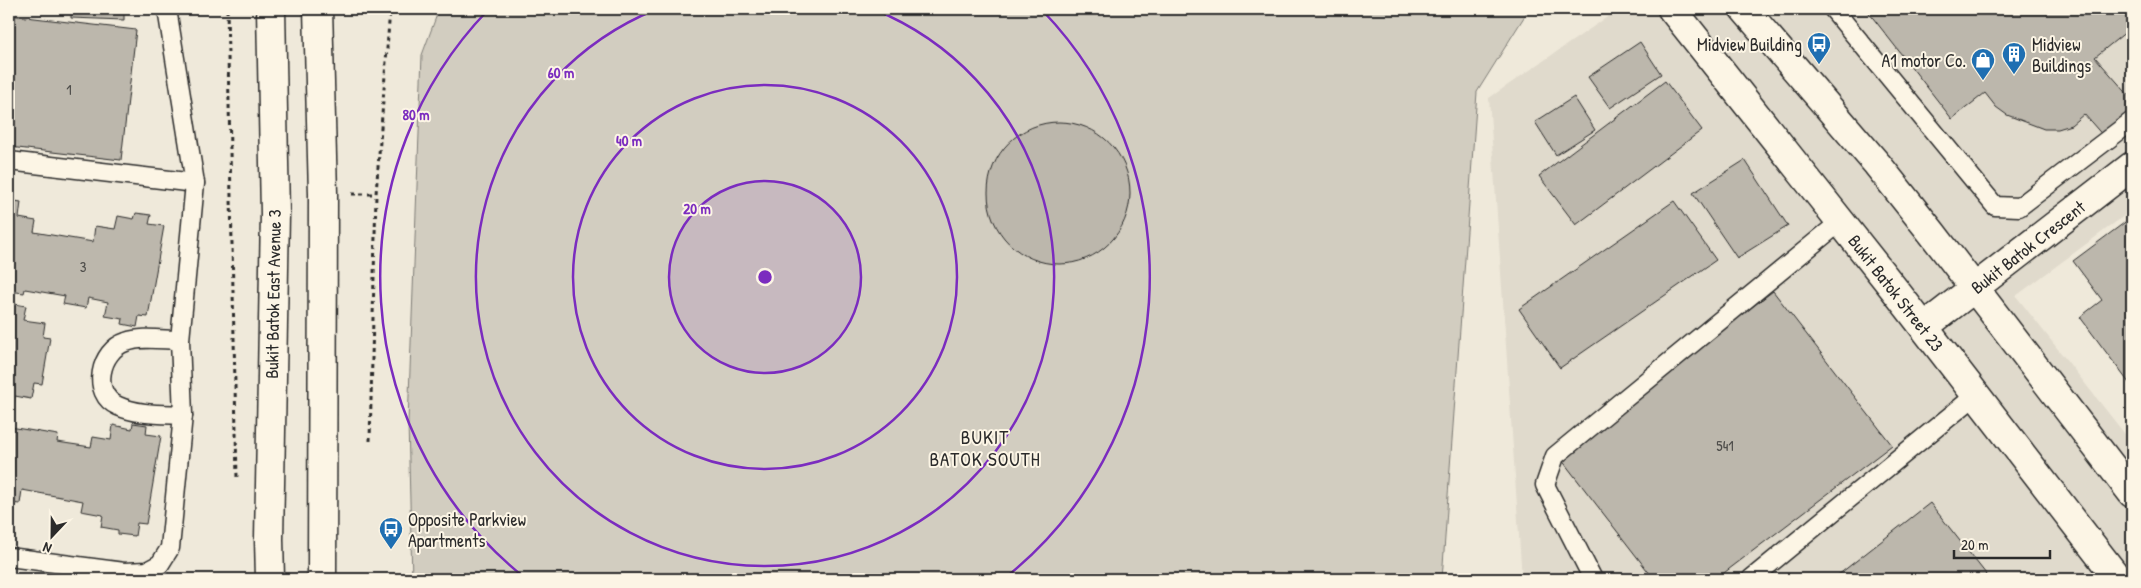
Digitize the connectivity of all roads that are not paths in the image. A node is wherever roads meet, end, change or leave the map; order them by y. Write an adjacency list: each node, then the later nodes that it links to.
1 (167, 9): 10 (lane)
2 (271, 9): 19 (street, Bukit Batok East Avenue 3)
3 (318, 9): 20 (street)
4 (1672, 9): 11 (street, Bukit Batok Street 23)
5 (1744, 9): 12 (street)
6 (1833, 9): 7 (lane)
7 (2132, 121)
8 (9, 162): 10 (lane)
9 (2132, 166): 12 (street, Bukit Batok Crescent)
10 (196, 183): 14 (lane)
11 (1840, 222): 13 (street, Bukit Batok Street 23); 21 (lane)
12 (1975, 289): 13 (street, Bukit Batok Crescent); 17 (street)
13 (1924, 327): 15 (street, Bukit Batok Street 23)
14 (180, 340): 16 (lane); 16 (lane)
15 (1976, 394): 22 (lane); 23 (street, Bukit Batok Street 23)
16 (183, 415): 18 (lane)
17 (2132, 491)
18 (9, 557)
19 (270, 579)
20 (322, 579)
21 (1593, 579)
22 (1751, 579)
23 (2118, 579)

